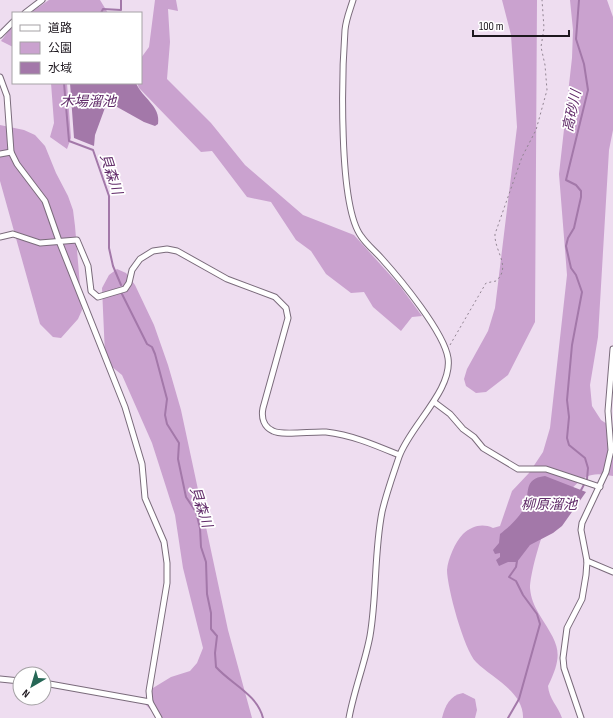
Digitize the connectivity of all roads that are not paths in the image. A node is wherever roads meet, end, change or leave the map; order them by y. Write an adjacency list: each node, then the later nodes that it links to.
1 (42, 0): 3 (street)
2 (353, 0): 12 (street)
3 (26, 12)
4 (12, 23): 5 (street)
5 (0, 35)
6 (0, 77): 7 (street)
7 (11, 152): 8 (street); 10 (street)
8 (0, 154)
9 (0, 238): 10 (street)
10 (59, 240): 13 (street); 20 (street)
11 (613, 349): 14 (street)
12 (434, 402): 13 (street); 14 (street)
13 (399, 455): 22 (street)
14 (600, 487): 15 (street)
15 (587, 561): 16 (street); 23 (street)
16 (613, 572)
17 (0, 679): 18 (street)
18 (12, 680)
19 (52, 684): 20 (street)
20 (150, 702): 21 (street)
21 (159, 718)
22 (349, 718)
23 (581, 718)

